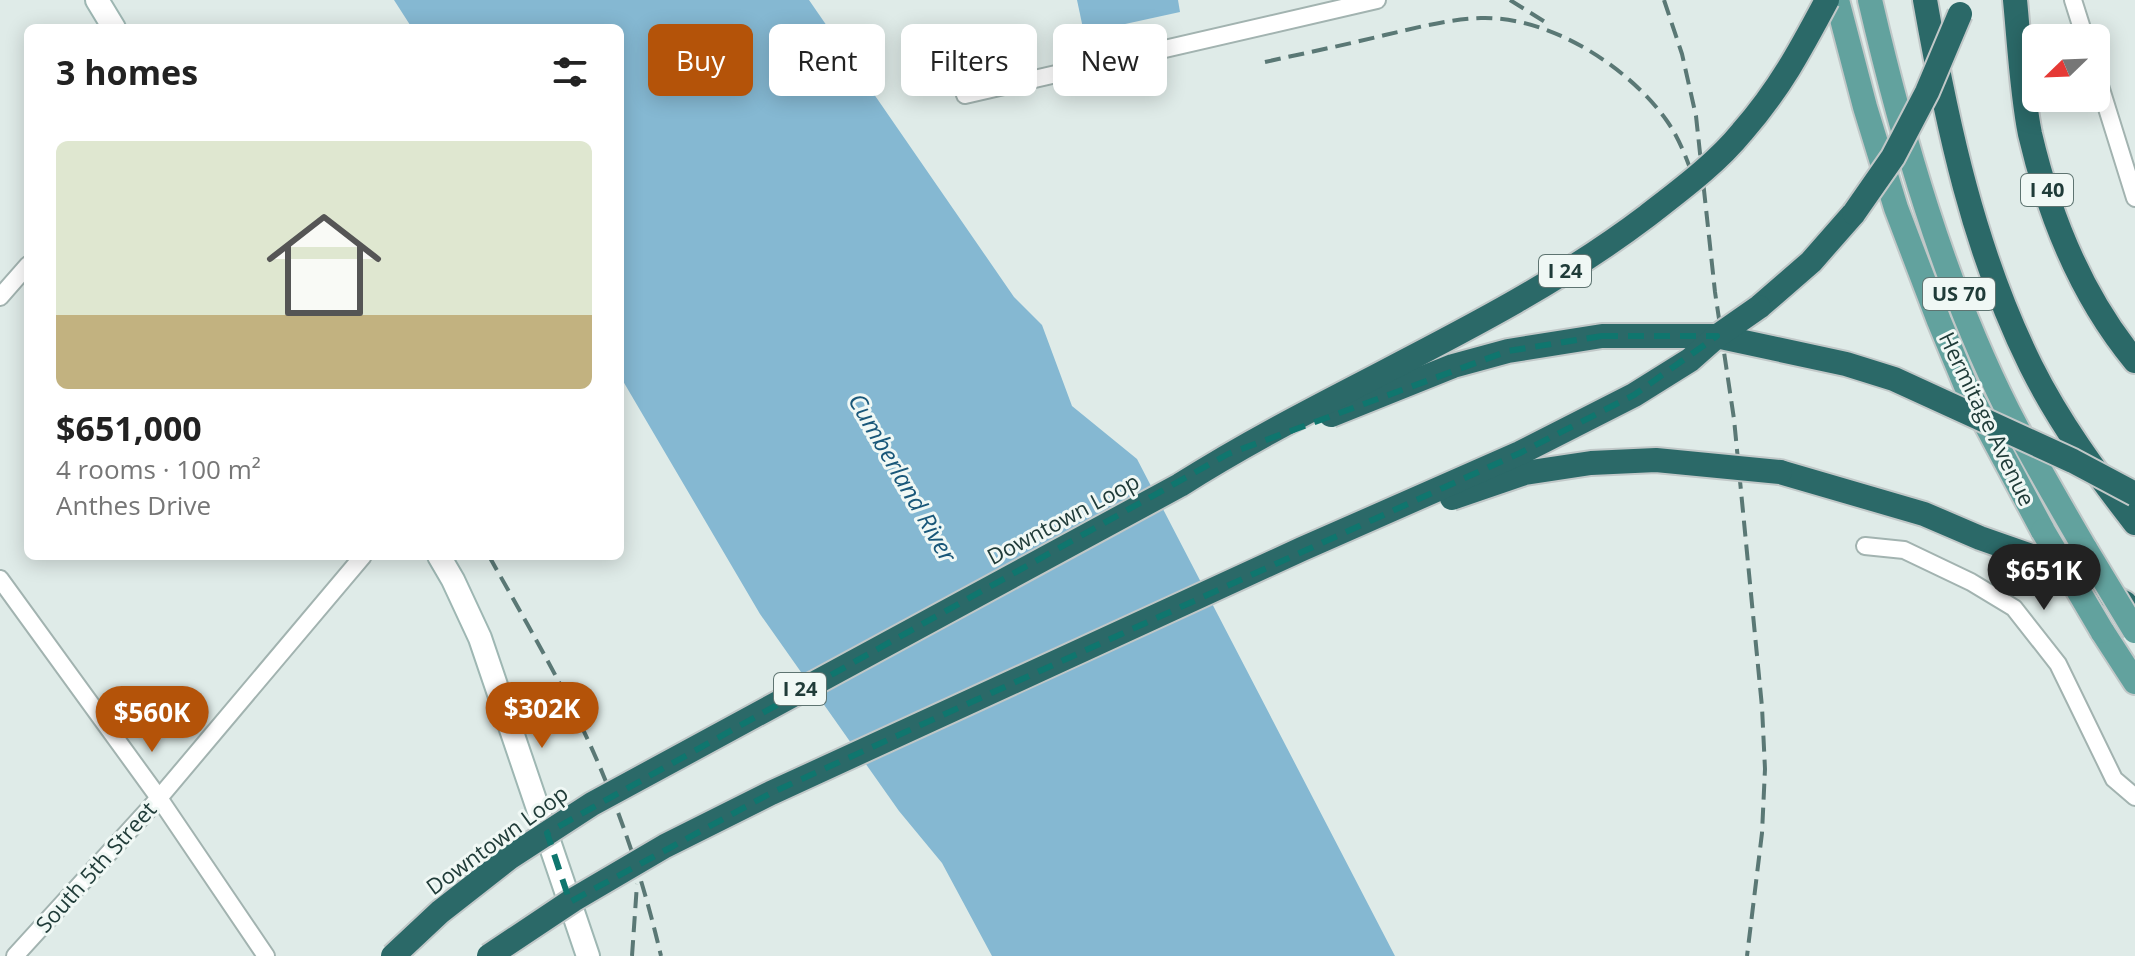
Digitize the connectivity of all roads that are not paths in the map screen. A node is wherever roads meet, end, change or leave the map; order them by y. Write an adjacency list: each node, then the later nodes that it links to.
1 (97, 0): 10 (street)
2 (1377, 0): 12 (street)
3 (1827, 0): 18 (highway, I 24, bridge)
4 (1837, 0): 28 (main road, Hermitage Avenue / US 70, bridge)
5 (1870, 0): 27 (main road, Hermitage Avenue / US 70, bridge)
6 (1925, 0): 20 (highway)
7 (2015, 0): 17 (highway, I 40)
8 (2073, 0): 11 (street)
9 (1962, 7): 22 (highway, bridge)
10 (112, 24)
11 (2081, 24)
12 (1037, 78)
13 (2109, 112): 14 (street)
14 (2133, 187)
15 (24, 270): 16 (street)
16 (0, 297)
17 (2135, 361)
18 (1228, 454): 19 (highway, bridge); 33 (highway, Downtown Loop / I 24, bridge)
19 (2135, 494)
20 (2135, 523)
21 (1865, 546): 29 (street)
22 (1302, 549): 26 (highway, bridge); 34 (highway, bridge)
23 (360, 560): 30 (street, South 5th Street)
24 (441, 560): 35 (street)
25 (0, 579): 30 (street)
26 (2135, 608)
27 (2135, 631)
28 (2135, 682)
29 (2135, 797)
30 (159, 798): 31 (street, South 5th Street); 32 (street)
31 (15, 956)
32 (266, 956)
33 (393, 956)
34 (489, 956)
35 (588, 956)

